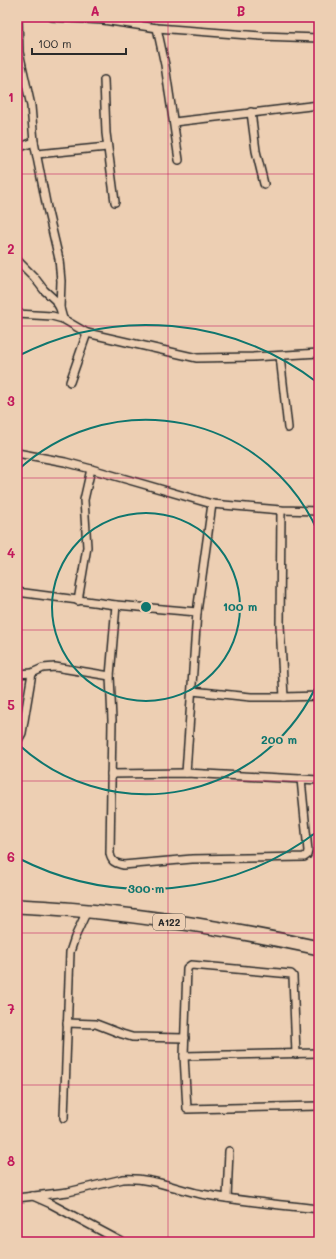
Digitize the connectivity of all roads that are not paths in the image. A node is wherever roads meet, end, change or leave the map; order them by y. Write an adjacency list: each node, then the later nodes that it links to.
1 (18, 17): 9 (street)
2 (52, 17): 3 (street)
3 (157, 28): 4 (street); 8 (street)
4 (319, 38)
5 (104, 80): 11 (street)
6 (319, 105): 7 (street)
7 (252, 112): 8 (street); 14 (street)
8 (174, 122): 13 (street)
9 (34, 142): 10 (street); 12 (street)
10 (17, 147)
11 (107, 147): 12 (street); 15 (street)
12 (37, 154): 17 (street)
13 (179, 160)
14 (264, 184)
15 (114, 202)
16 (17, 260): 17 (street)
17 (60, 308): 19 (street)
18 (17, 314): 19 (street)
19 (63, 319): 20 (street)
20 (87, 333): 22 (street); 23 (street)
21 (319, 353): 22 (street)
22 (280, 356): 24 (street)
23 (70, 382)
24 (288, 428)
25 (17, 453): 26 (street)
26 (91, 469): 27 (street); 31 (street)
27 (212, 504): 28 (street); 33 (street)
28 (281, 510): 29 (street); 39 (street)
29 (319, 511)
30 (17, 592): 31 (street)
31 (78, 601): 32 (street)
32 (116, 605): 33 (street); 36 (street)
33 (197, 612): 37 (street)
34 (32, 673): 35 (street); 36 (street); 40 (street)
35 (17, 674)
36 (110, 676): 42 (street)
37 (192, 691): 39 (street); 41 (street)
38 (319, 696): 39 (street)
39 (284, 697)
40 (17, 742)
41 (186, 773): 42 (street); 43 (street)
42 (111, 774): 43 (street)
43 (301, 779): 44 (street)
44 (319, 780)
45 (17, 906): 46 (highway, A122)
46 (87, 911): 47 (highway, A122); 48 (street)
47 (319, 948)
48 (67, 1023): 49 (street); 54 (street)
49 (184, 1038): 51 (street); 52 (street)
50 (319, 1053): 51 (street)
51 (296, 1054): 52 (street)
52 (184, 1056): 53 (street)
53 (319, 1106)
54 (64, 1118)
55 (229, 1151): 58 (street)
56 (33, 1196): 57 (street); 58 (street); 60 (street)
57 (17, 1198)
58 (227, 1198): 59 (street)
59 (319, 1209)
60 (122, 1242)

